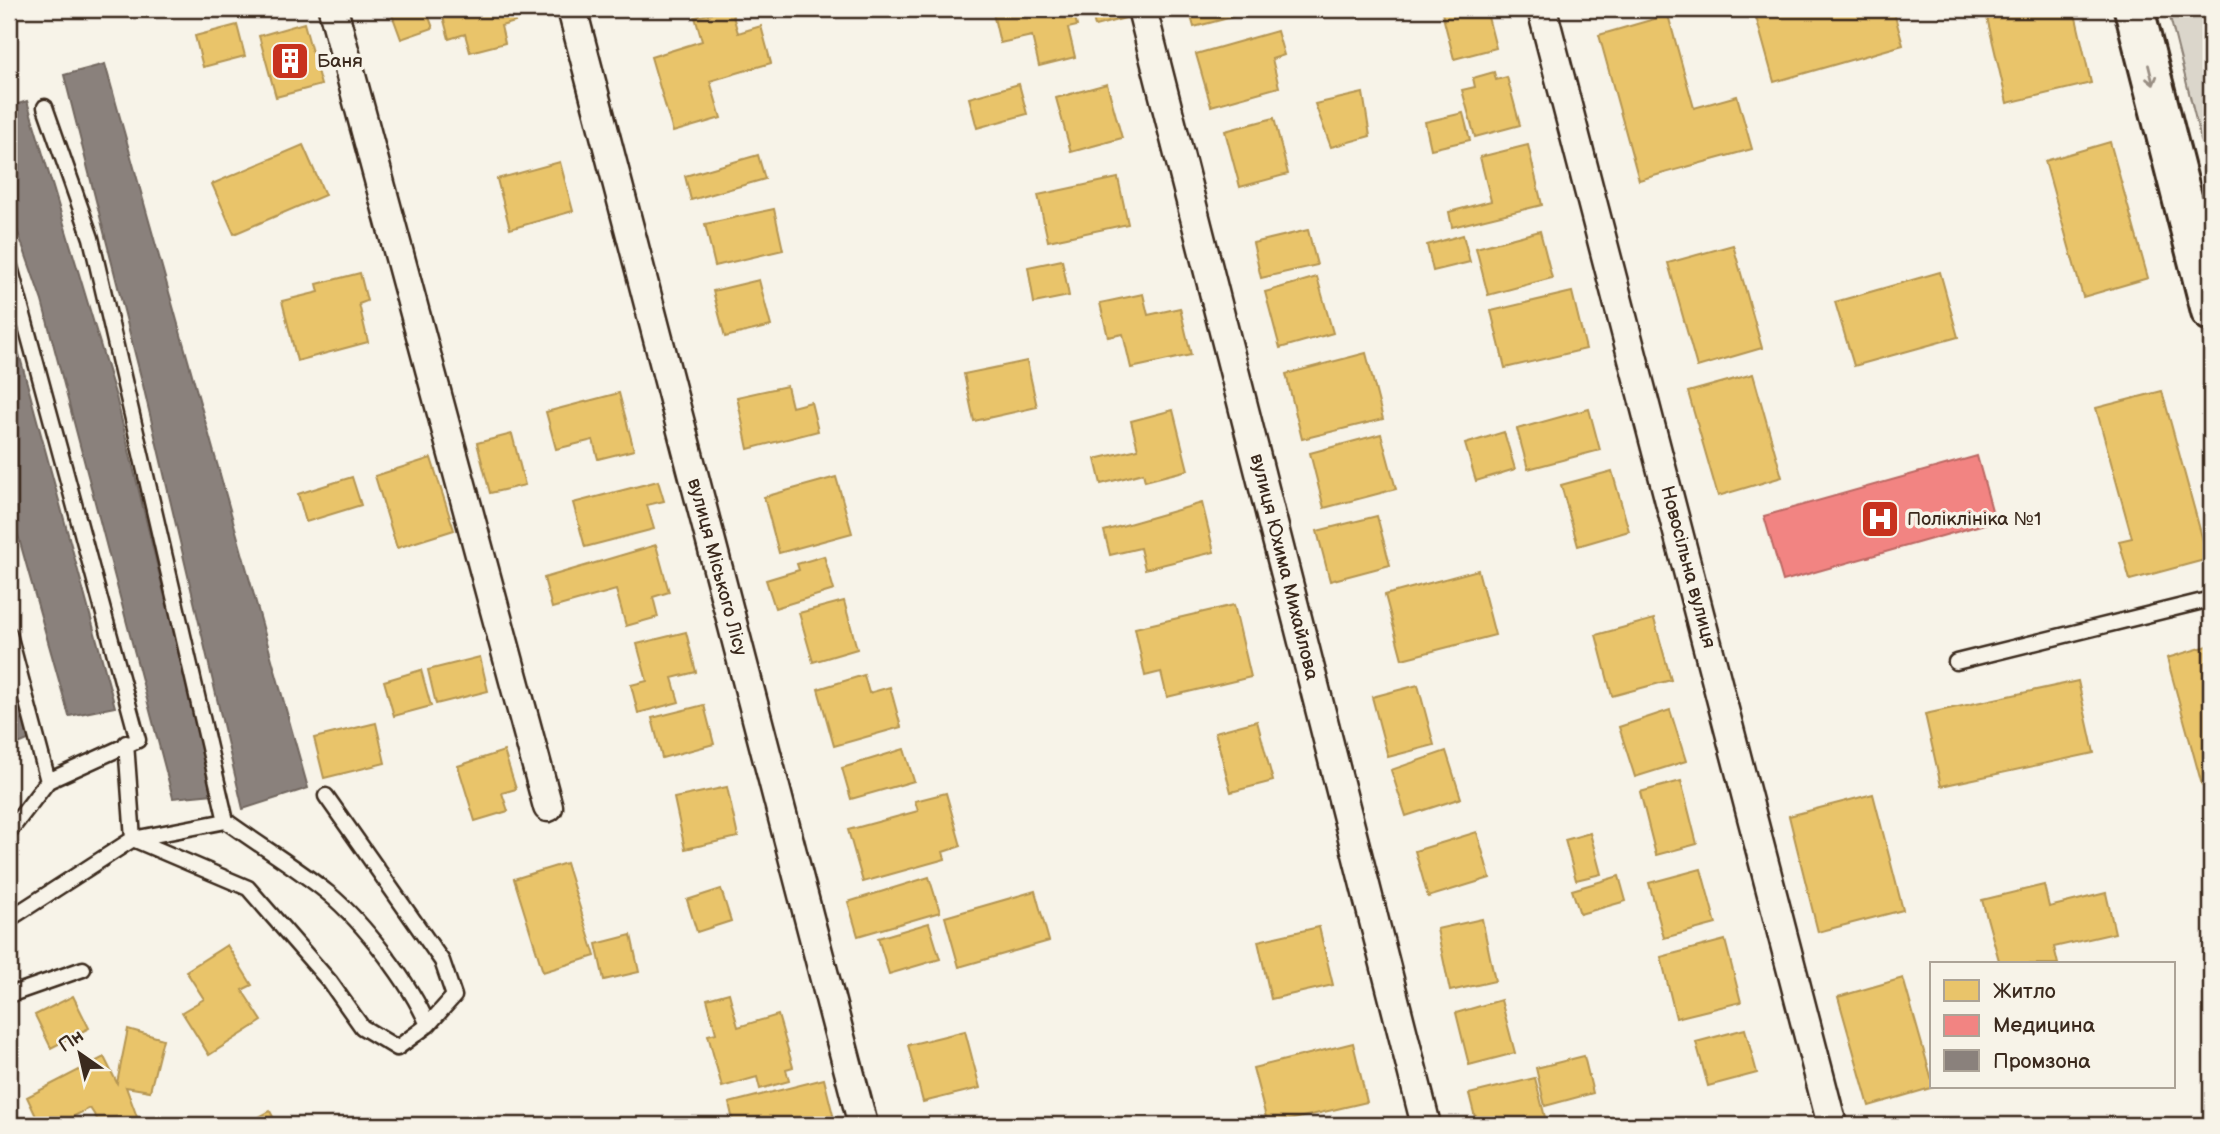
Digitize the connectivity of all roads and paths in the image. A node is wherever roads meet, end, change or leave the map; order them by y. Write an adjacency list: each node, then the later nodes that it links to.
1 (333, 9): 15 (street)
2 (572, 9): 23 (street, вулиця Міського Лісу)
3 (1142, 9): 24 (street, вулиця Юхима Михайлова)
4 (1542, 9): 25 (street, Новосільна вулиця)
5 (2134, 9): 8 (main road, one-way to 8)
6 (45, 107): 16 (lane)
7 (9, 263): 12 (lane)
8 (2211, 311)
9 (2211, 599): 11 (lane)
10 (9, 634): 13 (lane)
11 (1956, 662)
12 (126, 743): 13 (lane); 18 (lane)
13 (48, 781): 17 (lane)
14 (326, 796): 22 (lane)
15 (548, 807)
16 (226, 821): 18 (lane); 22 (lane)
17 (9, 832)
18 (133, 839): 19 (lane); 22 (lane)
19 (9, 919)
20 (83, 969): 21 (lane)
21 (9, 995)
22 (428, 1025)
23 (863, 1125)
24 (1426, 1125)
25 (1832, 1125)

